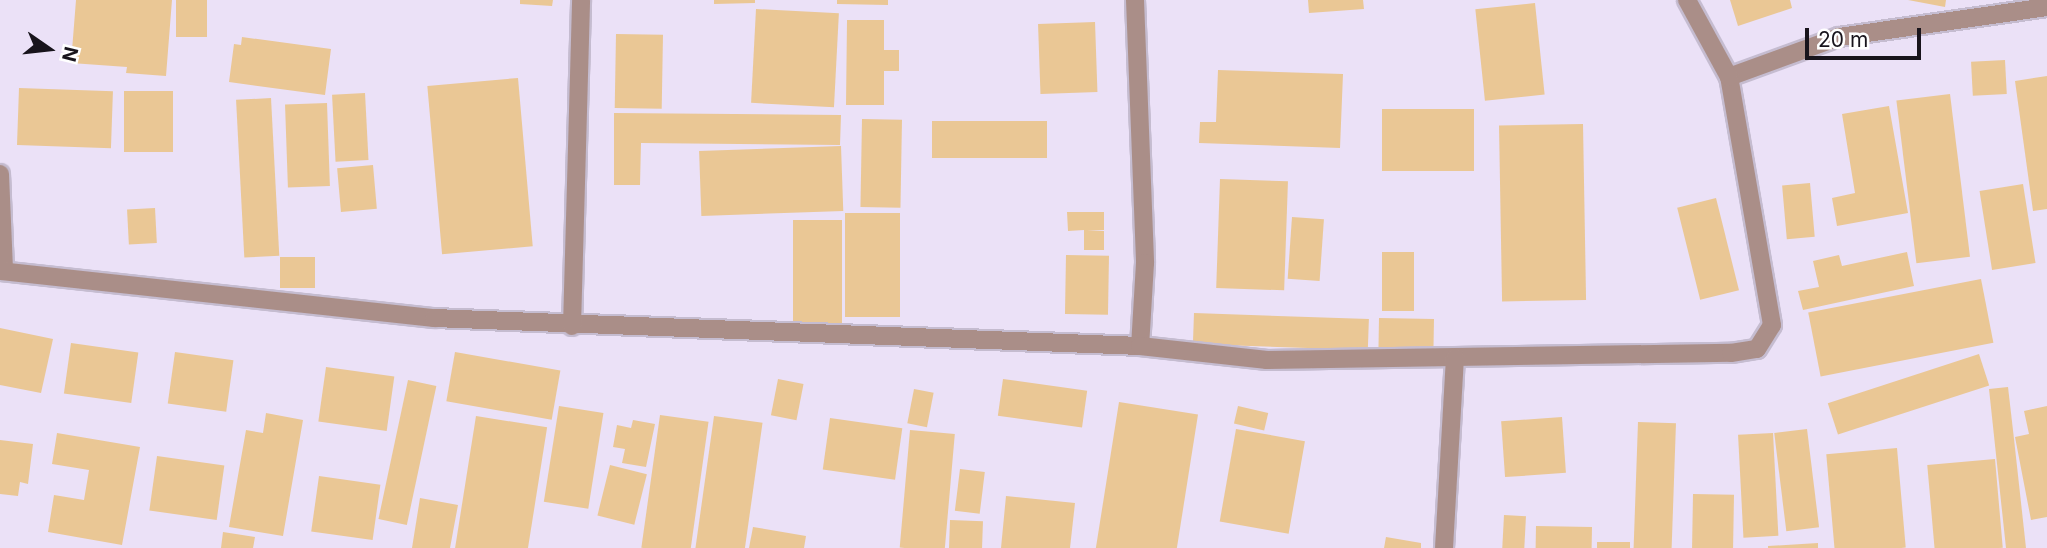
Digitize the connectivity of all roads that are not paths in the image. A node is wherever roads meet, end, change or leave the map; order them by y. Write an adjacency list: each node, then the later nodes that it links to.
1 (580, 0): 8 (street)
2 (1135, 0): 9 (street)
3 (1687, 0): 5 (street)
4 (2047, 7): 5 (street)
5 (1728, 77): 10 (street)
6 (0, 174): 7 (street)
7 (2, 271): 8 (street)
8 (572, 326): 9 (street)
9 (1140, 346): 10 (street)
10 (1455, 357): 11 (street)
11 (1444, 548)

